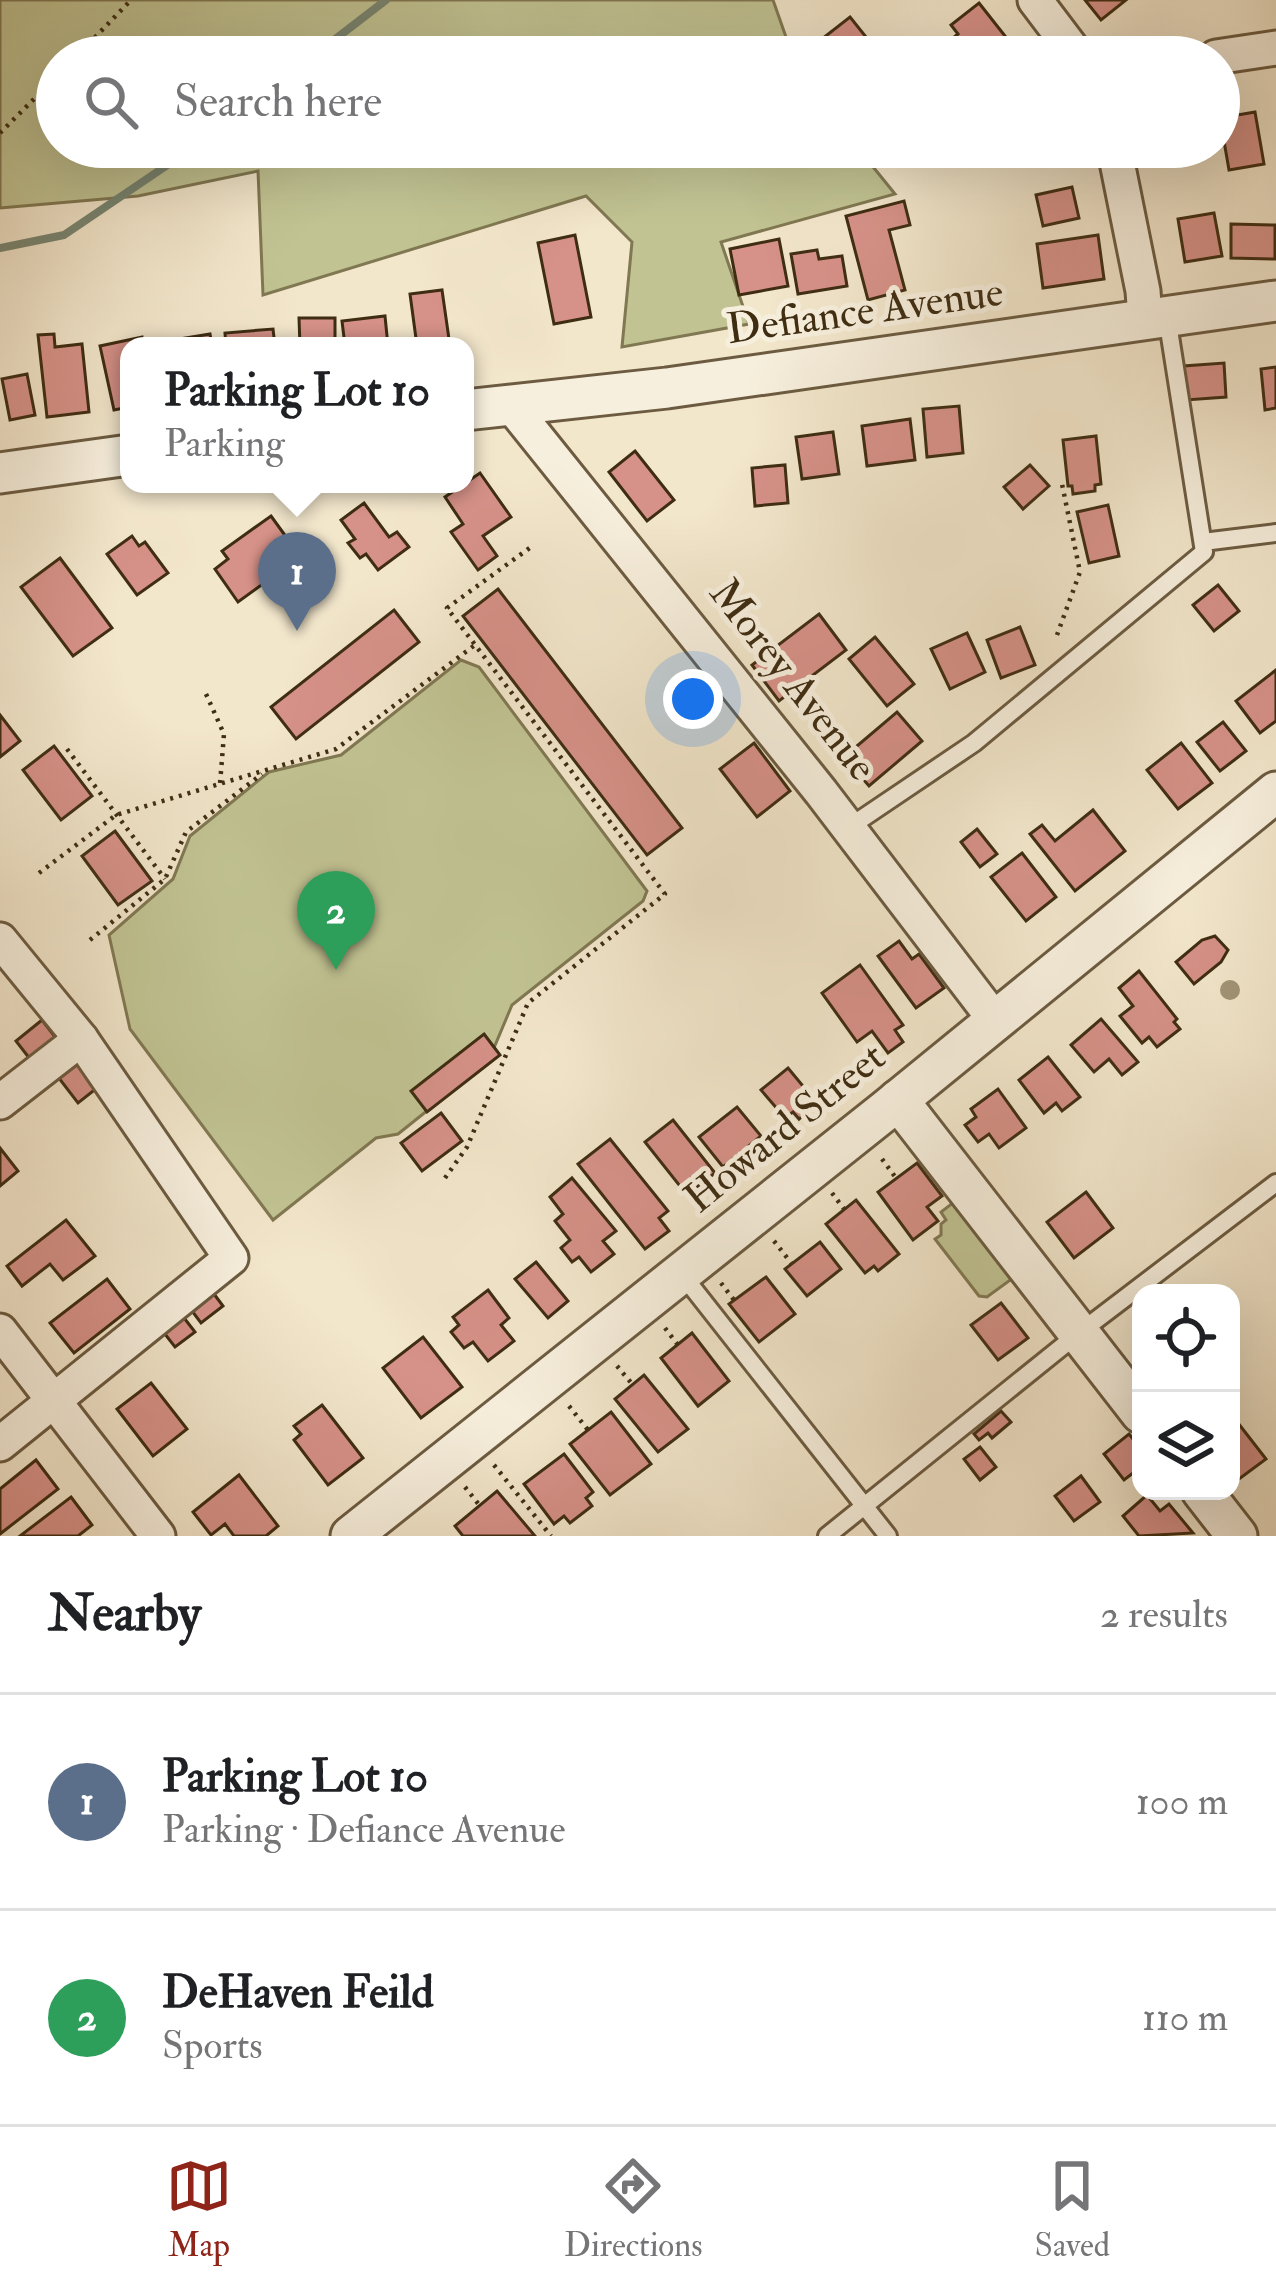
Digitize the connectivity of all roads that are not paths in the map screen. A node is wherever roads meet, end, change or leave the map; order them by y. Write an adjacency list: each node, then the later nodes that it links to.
1 (1035, 0): 2 (street)
2 (1062, 36)
3 (1276, 48): 4 (street)
4 (1240, 53)
5 (1118, 168): 7 (street)
6 (1276, 301): 7 (street, Defiance Avenue)
7 (1156, 317): 8 (street, Defiance Avenue); 13 (lane)
8 (510, 404): 9 (street, Defiance Avenue); 15 (street, Morey Avenue)
9 (474, 409)
10 (120, 456): 11 (street)
11 (0, 472)
12 (1276, 533): 13 (lane)
13 (1204, 542): 15 (lane)
14 (1276, 791): 17 (street, Howard Street)
15 (848, 828): 17 (street, Morey Avenue)
16 (0, 940): 18 (street)
17 (995, 1020): 19 (street, Howard Street)
18 (81, 1039): 20 (street); 25 (street)
19 (898, 1100): 22 (street, Howard Street); 24 (street)
20 (0, 1102)
21 (1276, 1183): 24 (lane)
22 (680, 1272): 29 (lane); 31 (street, Howard Street)
23 (0, 1331): 25 (street)
24 (1079, 1333): 26 (street); 29 (lane)
25 (54, 1401): 27 (street); 30 (street)
26 (1132, 1401)
27 (0, 1444)
28 (1209, 1500): 34 (street)
29 (865, 1506): 32 (lane); 33 (lane)
30 (158, 1536)
31 (351, 1536)
32 (827, 1536)
33 (888, 1536)
34 (1237, 1536)

